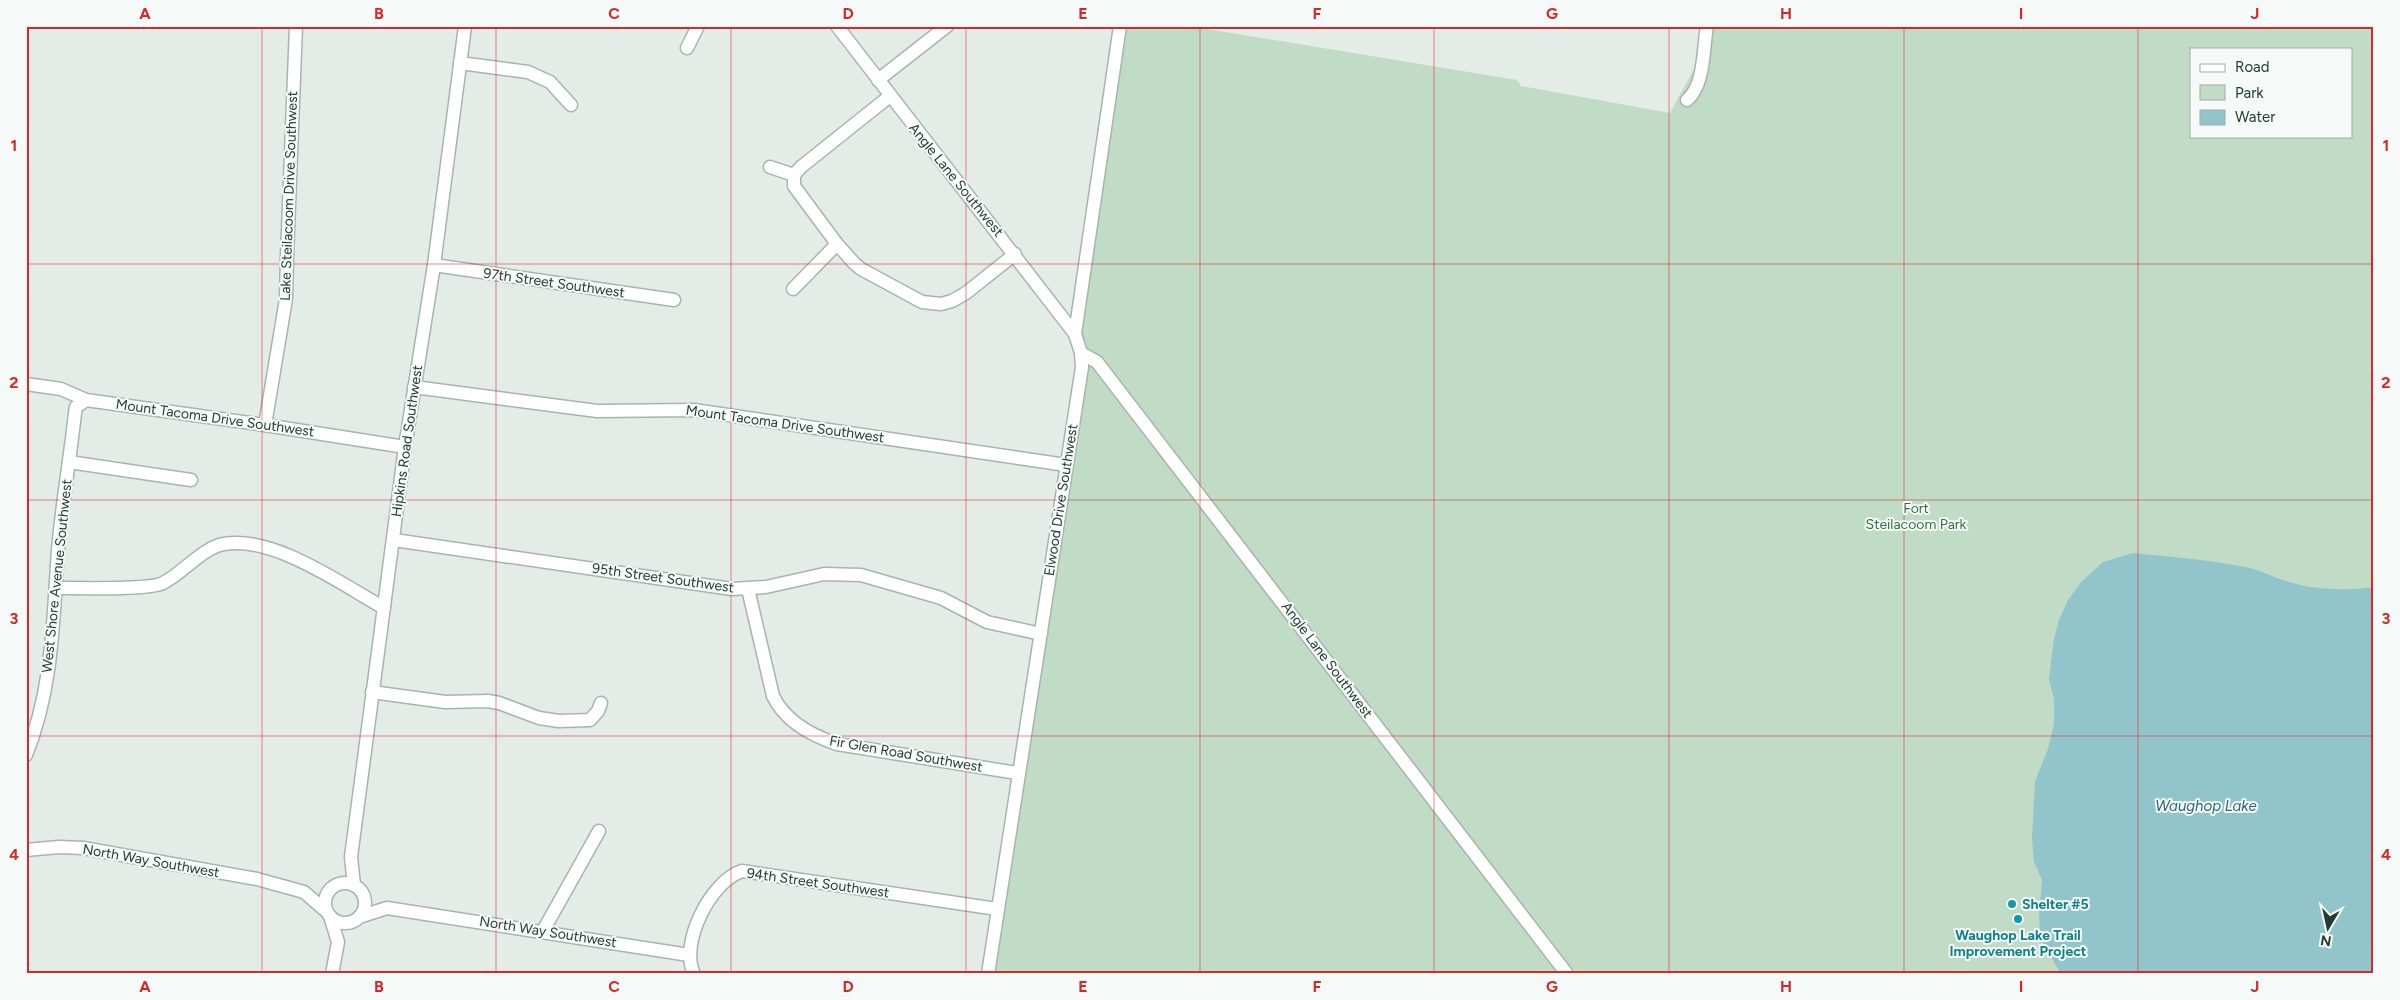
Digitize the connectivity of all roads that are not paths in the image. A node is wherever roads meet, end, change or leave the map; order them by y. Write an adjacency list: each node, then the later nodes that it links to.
1 (296, 26): 26 (street, Lake Steilacoom Drive Southwest)
2 (465, 26): 9 (street, Hipkins Road Southwest)
3 (698, 26): 8 (street)
4 (836, 26): 10 (street, Angle Lane Southwest)
5 (948, 26): 10 (street)
6 (1120, 26): 21 (street, Elwood Drive Southwest)
7 (1707, 26): 12 (street)
8 (687, 48)
9 (460, 63): 13 (street); 18 (street, Hipkins Road Southwest)
10 (878, 80): 11 (street, Angle Lane Southwest)
11 (890, 96): 15 (street); 17 (street, Angle Lane Southwest)
12 (1687, 100)
13 (571, 105)
14 (770, 167): 15 (street)
15 (794, 175): 16 (street)
16 (837, 244): 17 (street); 19 (street)
17 (1015, 254): 21 (street, Angle Lane Southwest)
18 (434, 265): 20 (street, 97th Street Southwest); 24 (street, Hipkins Road Southwest)
19 (793, 289)
20 (674, 300)
21 (1075, 334): 22 (street, Elwood Drive Southwest)
22 (1081, 353): 29 (street, Elwood Drive Southwest); 57 (street, Angle Lane Southwest)
23 (26, 384): 25 (street, Mount Tacoma Drive Southwest)
24 (414, 387): 27 (street, Hipkins Road Southwest); 29 (street, Mount Tacoma Drive Southwest)
25 (86, 400): 26 (street, Mount Tacoma Drive Southwest); 28 (street, West Shore Avenue Southwest)
26 (265, 425): 27 (street, Mount Tacoma Drive Southwest)
27 (405, 447): 31 (street, Hipkins Road Southwest)
28 (69, 462): 30 (street); 32 (street, West Shore Avenue Southwest)
29 (1066, 465): 35 (street, Elwood Drive Southwest)
30 (191, 480)
31 (394, 540): 33 (street, 95th Street Southwest); 34 (street, Hipkins Road Southwest)
32 (56, 588): 34 (street); 38 (street, West Shore Avenue Southwest)
33 (748, 589): 35 (street, 95th Street Southwest); 40 (street, Fir Glen Road Southwest)
34 (384, 608): 36 (street, Hipkins Road Southwest)
35 (1041, 634): 40 (street, Elwood Drive Southwest)
36 (372, 692): 37 (street); 43 (street, Hipkins Road Southwest)
37 (602, 703)
38 (32, 720): 39 (street, West Shore Avenue Southwest)
39 (26, 756)
40 (1017, 773): 48 (street, Elwood Drive Southwest)
41 (599, 830): 51 (street)
42 (26, 850): 46 (street, North Way Southwest)
43 (350, 857): 44 (street, Hipkins Road Southwest); 45 (street, Hipkins Road Southwest)
44 (335, 886): 45 (street); 46 (street, North Way Southwest); 49 (street)
45 (358, 889): 47 (street, North Way Southwest); 50 (street)
46 (304, 892): 49 (street, North Way Southwest)
47 (387, 908): 50 (street, North Way Southwest); 51 (street, North Way Southwest)
48 (998, 909): 53 (street, 94th Street Southwest); 56 (street, Elwood Drive Southwest)
49 (328, 914): 50 (street); 52 (street)
50 (356, 919): 52 (street)
51 (543, 931): 53 (street, North Way Southwest)
52 (338, 942): 54 (street)
53 (689, 955): 55 (street)
54 (332, 974)
55 (694, 974)
56 (988, 974)
57 (1567, 974)

